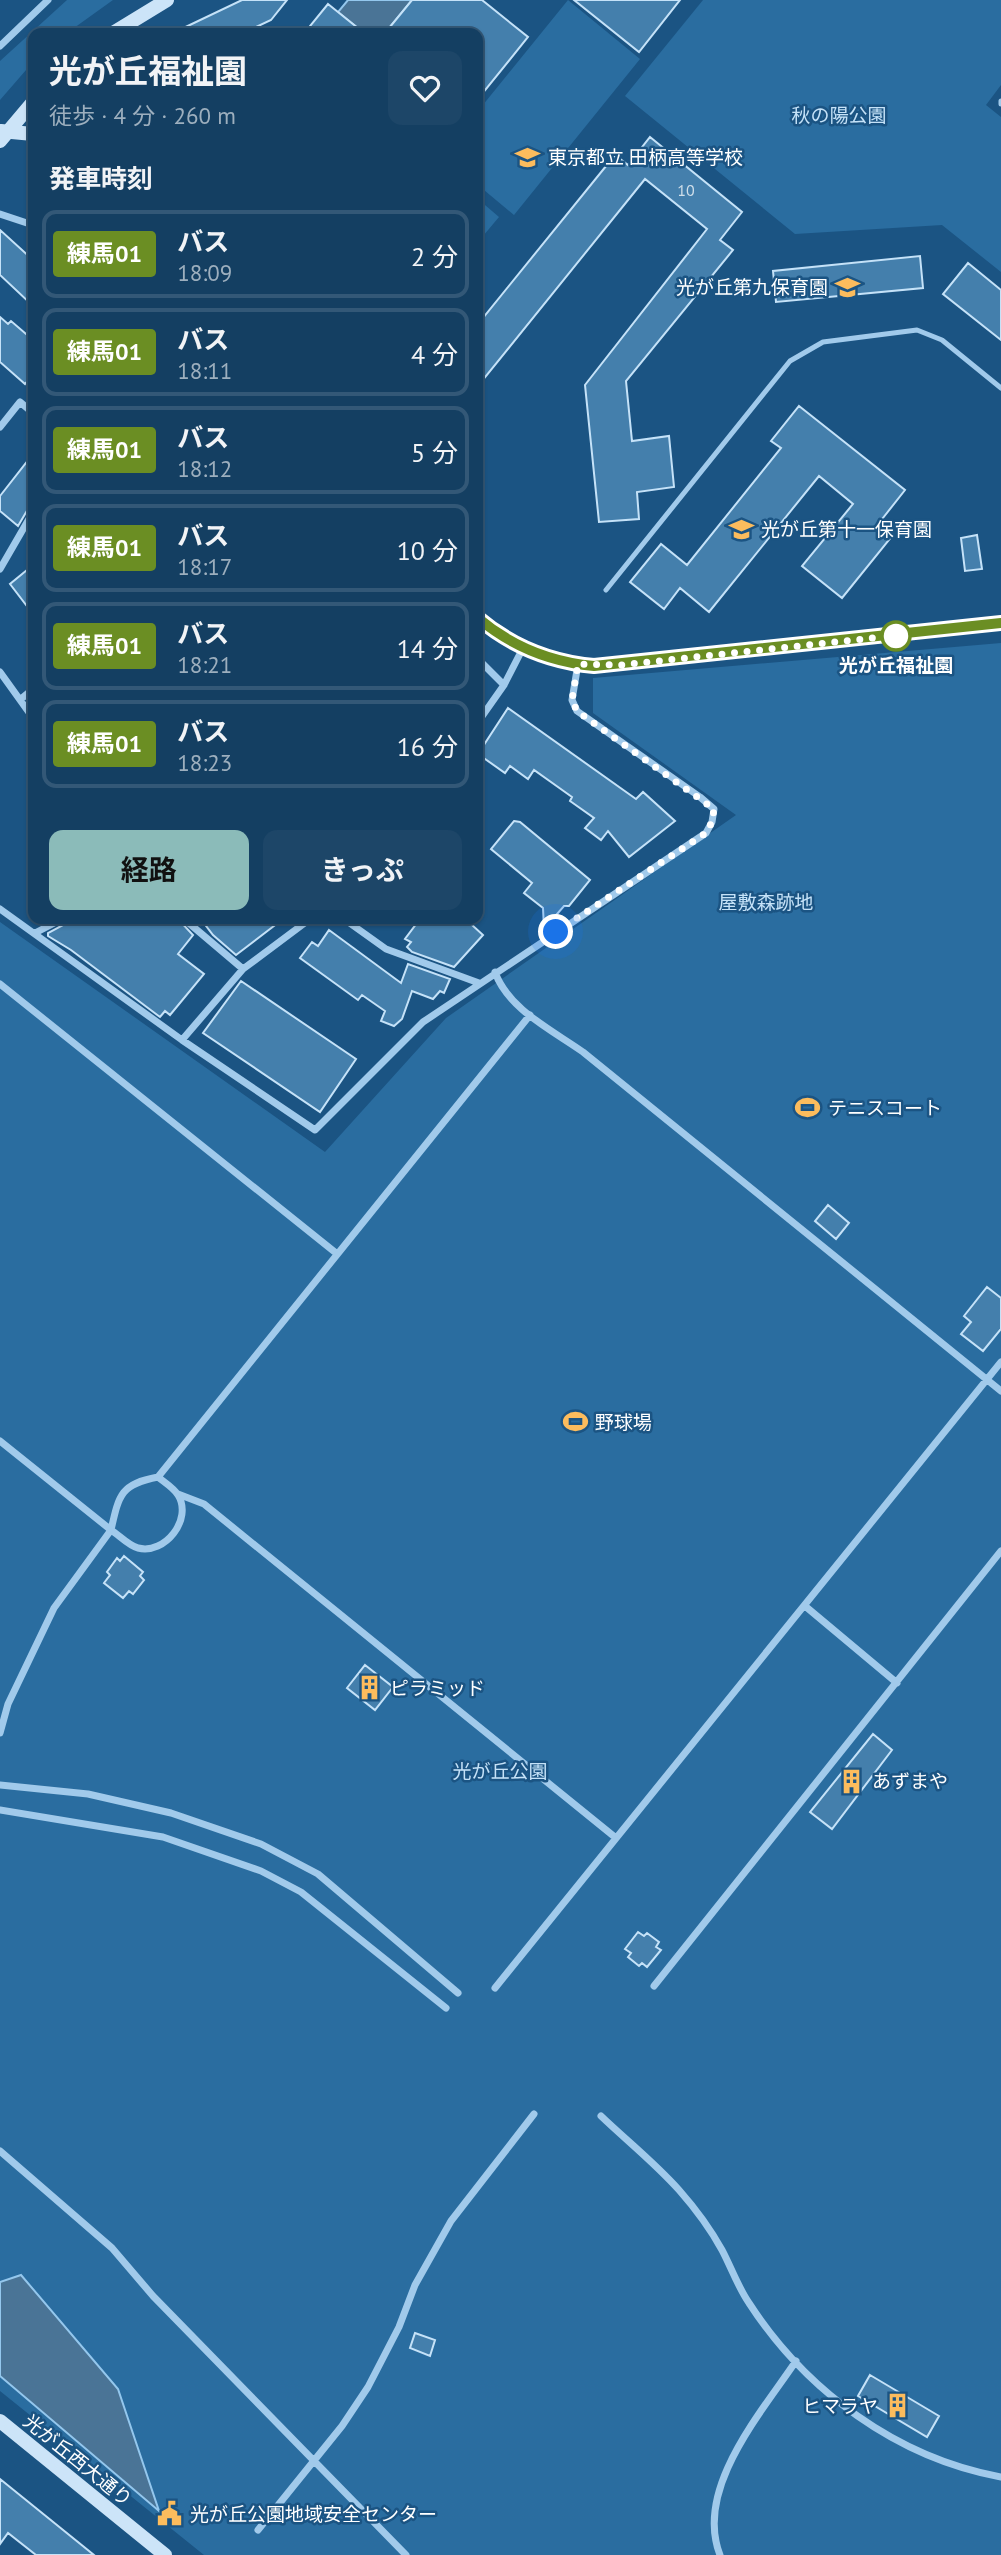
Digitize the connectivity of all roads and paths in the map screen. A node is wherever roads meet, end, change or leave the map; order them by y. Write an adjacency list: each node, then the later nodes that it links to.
1 (48, 0): 4 (street)
2 (167, 0): 3 (street)
3 (121, 28)
4 (0, 46)
5 (28, 107): 6 (street)
6 (2, 134): 7 (street)
7 (28, 134)
8 (0, 214): 9 (street)
9 (28, 223)
10 (1001, 388): 15 (lane)
11 (28, 408): 12 (street)
12 (0, 427)
13 (28, 521): 14 (street)
14 (0, 569)
15 (607, 590)
16 (483, 622): 18 (street)
17 (1001, 623): 20 (street)
18 (523, 648): 20 (street); 22 (street)
19 (483, 664): 22 (street)
20 (578, 664): 34 (street)
21 (0, 672): 24 (street)
22 (504, 685): 26 (street)
23 (28, 694): 24 (street)
24 (22, 699): 25 (street)
25 (28, 709)
26 (483, 715)
27 (0, 909): 32 (street)
28 (52, 924): 32 (street)
29 (190, 924): 33 (street)
30 (303, 924): 33 (street)
31 (351, 924): 35 (street)
32 (35, 933): 38 (street)
33 (243, 970): 38 (street)
34 (495, 972): 35 (street); 37 (street)
35 (479, 983): 38 (street)
36 (0, 984): 39 (street)
37 (530, 1014): 39 (street); 41 (street)
38 (183, 1040)
39 (336, 1253): 44 (street)
40 (1001, 1362): 41 (street)
41 (987, 1380): 42 (street); 48 (street)
42 (1001, 1391)
43 (0, 1441): 46 (street)
44 (158, 1476): 45 (street); 46 (street)
45 (178, 1494): 46 (street); 53 (street)
46 (111, 1530): 50 (street)
47 (1001, 1551): 49 (street)
48 (804, 1606): 49 (street); 53 (street)
49 (897, 1683): 54 (street)
50 (0, 1733)
51 (0, 1785): 56 (street)
52 (0, 1810): 57 (street)
53 (616, 1838): 55 (street)
54 (654, 1986)
55 (495, 1989)
56 (458, 1993)
57 (446, 2008)
58 (534, 2114): 63 (street)
59 (601, 2116): 61 (street)
60 (0, 2151): 63 (street)
61 (796, 2361): 64 (street); 68 (street)
62 (0, 2421): 66 (street, 光が丘西大通り)
63 (313, 2461): 65 (street); 67 (street)
64 (1001, 2477)
65 (258, 2530)
66 (165, 2555)
67 (405, 2555)
68 (720, 2555)

